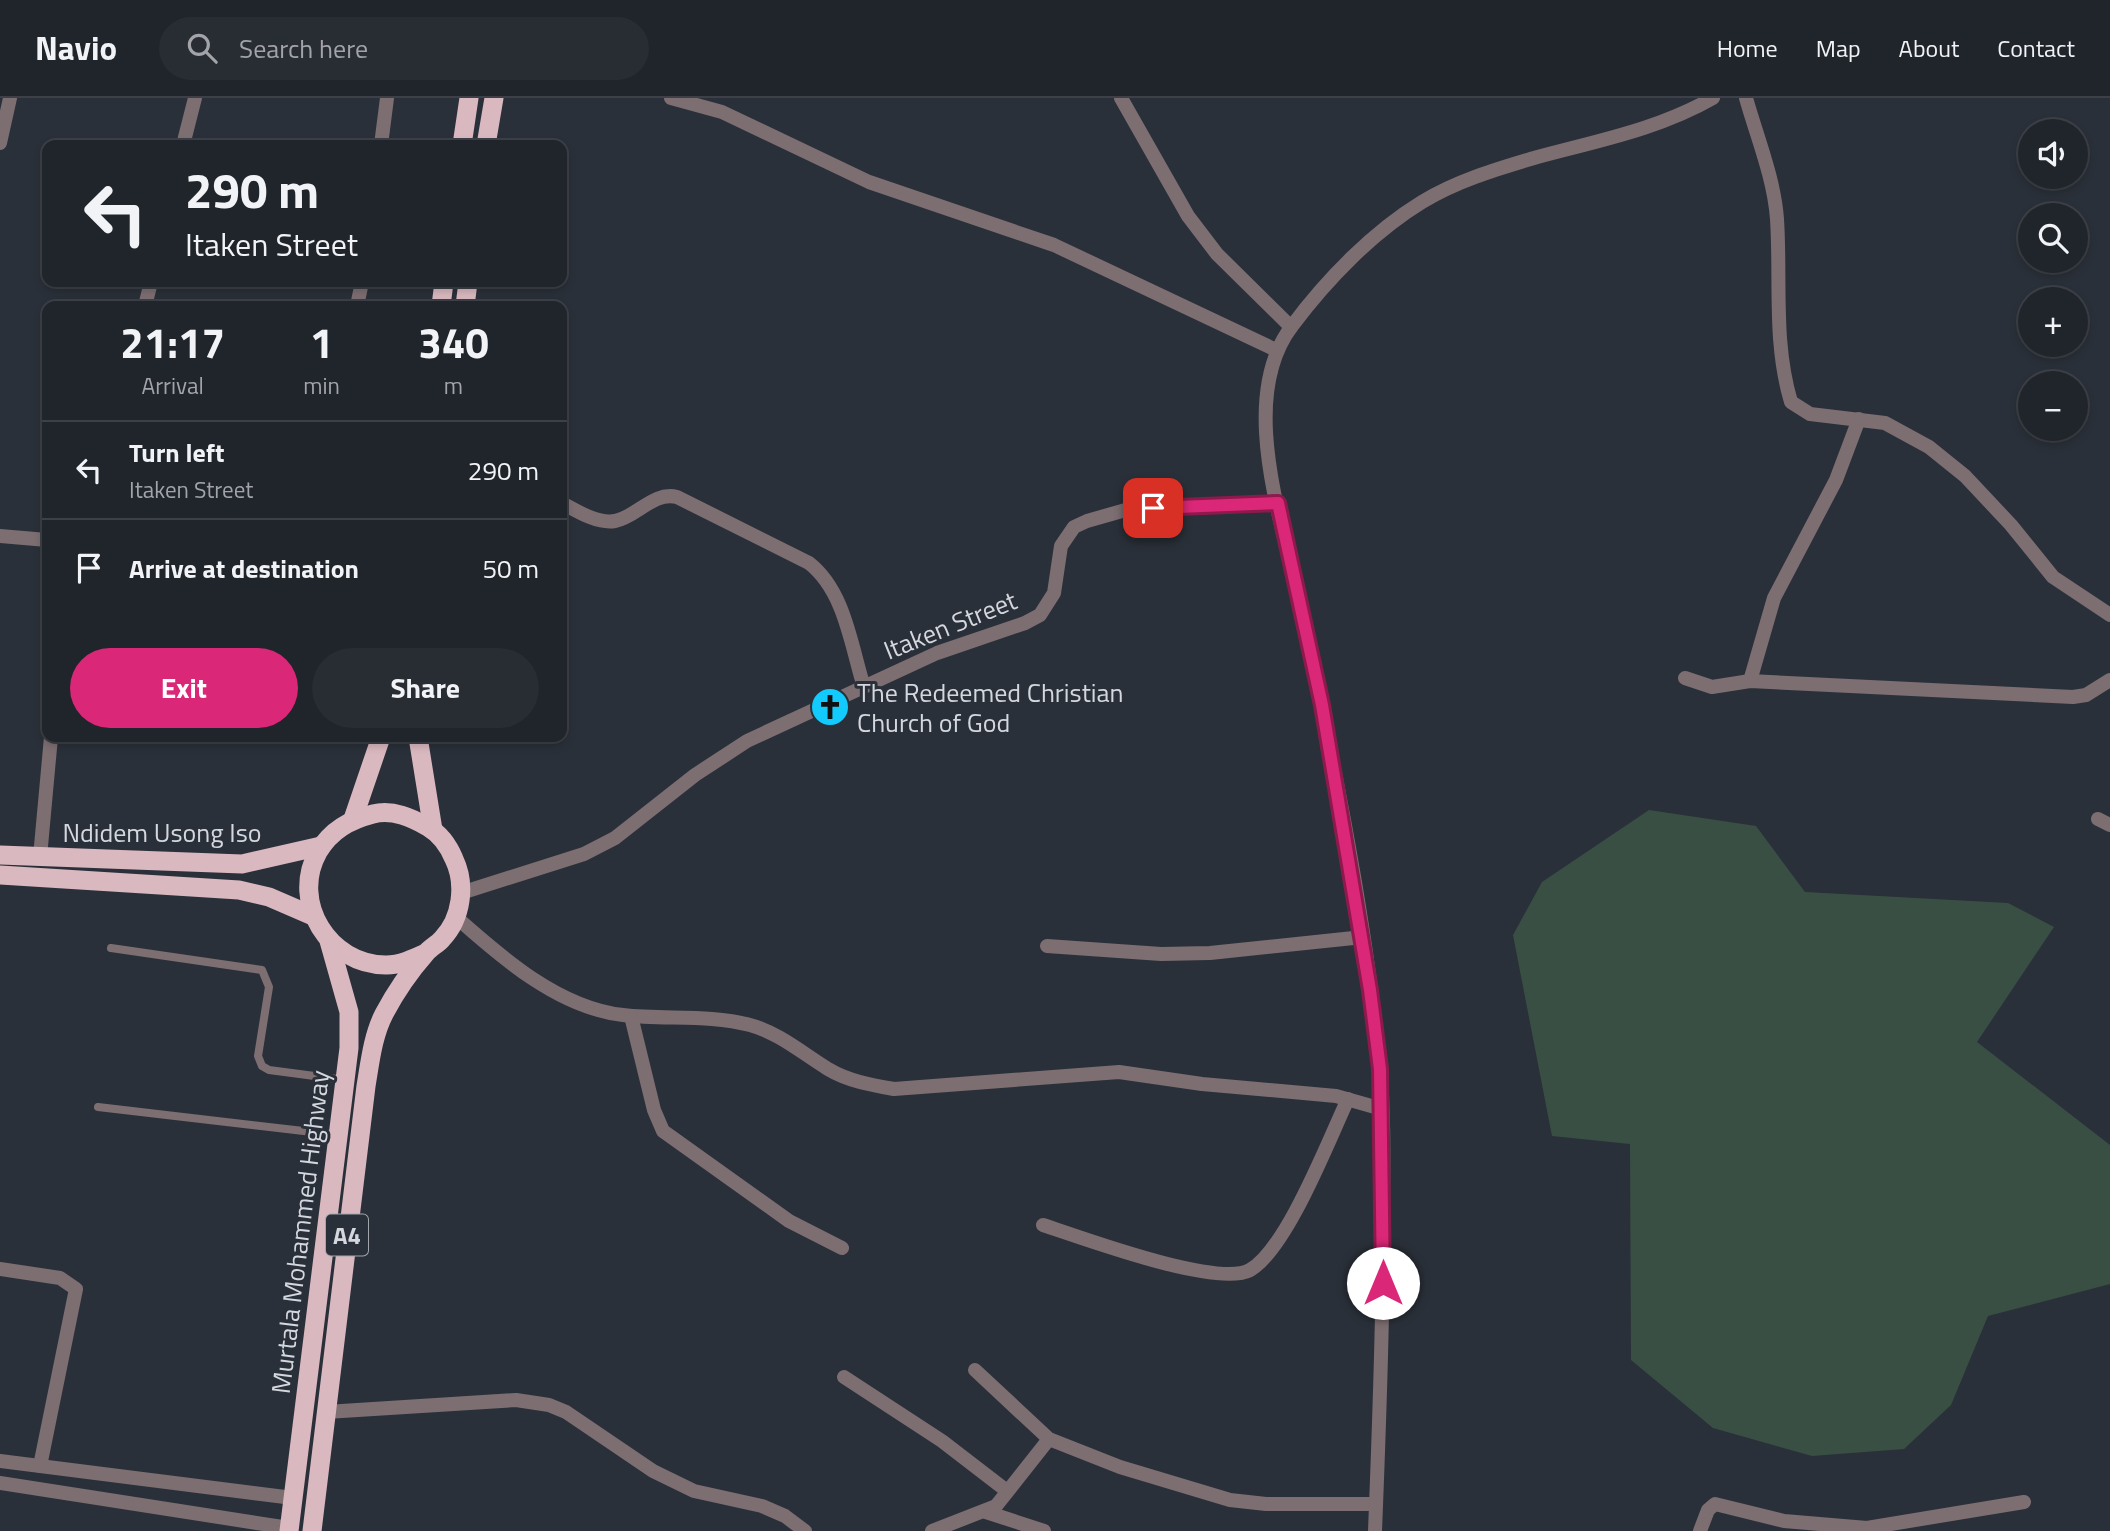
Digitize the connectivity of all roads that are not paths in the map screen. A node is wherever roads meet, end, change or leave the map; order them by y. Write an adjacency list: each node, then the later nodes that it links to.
1 (9, 98): 14 (street)
2 (194, 98): 10 (street)
3 (387, 98): 11 (street)
4 (469, 98): 12 (highway)
5 (494, 98): 13 (highway)
6 (671, 98): 16 (street)
7 (1121, 98): 15 (street)
8 (1713, 98): 15 (street)
9 (1746, 98): 17 (street)
10 (184, 140)
11 (382, 140)
12 (463, 140)
13 (487, 140)
14 (0, 143)
15 (1290, 327): 16 (street)
16 (1276, 350): 18 (street)
17 (1859, 419): 22 (street); 25 (street)
18 (1278, 503): 26 (street, Itaken Street); 39 (street)
19 (567, 505): 26 (street)
20 (0, 536): 21 (street)
21 (42, 540)
22 (2110, 615)
23 (1685, 678): 25 (street)
24 (2110, 680): 25 (street)
25 (1750, 681)
26 (864, 687): 36 (street, Itaken Street)
27 (51, 742): 34 (street)
28 (379, 742): 30 (highway)
29 (419, 742): 31 (highway, A4)
30 (353, 819): 31 (highway, A4); 32 (highway, A4)
31 (433, 830): 36 (highway, A4)
32 (321, 846): 34 (highway, Ndidem Usong Iso); 37 (highway, A4)
33 (0, 855): 34 (highway, Ndidem Usong Iso)
34 (40, 857)
35 (0, 875): 37 (highway, Ndidem Usong Iso)
36 (461, 893): 38 (highway, A4)
37 (313, 916): 40 (highway, A4)
38 (456, 916): 43 (highway, A4); 44 (street)
39 (1363, 937): 41 (street); 48 (street)
40 (330, 941): 43 (highway, A4); 45 (highway, Murtala Mohammed Highway / A4)
41 (1047, 946)
42 (111, 948): 45 (lane)
43 (426, 953): 55 (highway, Murtala Mohammed Highway / A4)
44 (631, 1016): 46 (street); 51 (street)
45 (345, 1080): 49 (highway, Murtala Mohammed Highway / A4)
46 (1348, 1099): 48 (street); 50 (street)
47 (99, 1107): 49 (lane)
48 (1382, 1109): 63 (street)
49 (338, 1135): 61 (highway, Murtala Mohammed Highway / A4)
50 (1043, 1225)
51 (842, 1248)
52 (0, 1269): 58 (street)
53 (975, 1370): 56 (street)
54 (844, 1377): 60 (street)
55 (326, 1412): 66 (highway, Murtala Mohammed Highway / A4); 67 (street)
56 (1049, 1439): 60 (street); 63 (street)
57 (0, 1461): 58 (street)
58 (40, 1466): 61 (street)
59 (0, 1483): 65 (street)
60 (1007, 1491): 64 (street)
61 (293, 1498): 65 (highway, Murtala Mohammed Highway / A4)
62 (2024, 1502): 71 (street)
63 (1376, 1504): 70 (street)
64 (986, 1512): 68 (street); 69 (street)
65 (289, 1529)
66 (312, 1531)
67 (805, 1531)
68 (932, 1531)
69 (1044, 1531)
70 (1375, 1531)
71 (1700, 1531)

